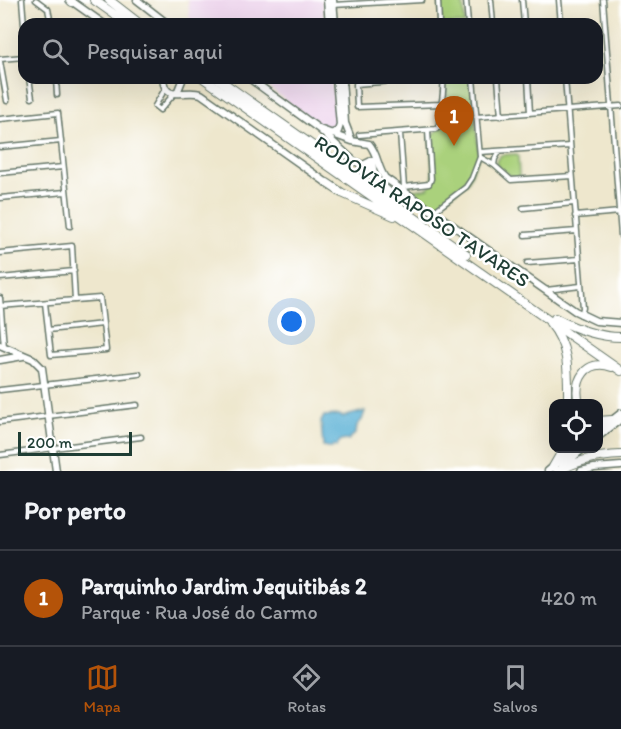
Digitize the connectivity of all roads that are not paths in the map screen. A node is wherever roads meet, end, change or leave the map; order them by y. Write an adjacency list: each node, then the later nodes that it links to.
1 (22, 0): 16 (street)
2 (36, 0): 17 (street)
3 (94, 0): 19 (highway)
4 (109, 0): 20 (highway)
5 (136, 0): 21 (main road)
6 (422, 0): 14 (street)
7 (438, 0): 24 (street)
8 (466, 0): 25 (street)
9 (491, 0): 26 (street)
10 (522, 0): 27 (street)
11 (559, 0): 28 (street)
12 (603, 0): 52 (street)
13 (71, 1): 18 (main road)
14 (347, 2): 15 (street)
15 (330, 3): 22 (main road); 23 (main road)
16 (23, 18)
17 (50, 18)
18 (95, 18)
19 (120, 18)
20 (132, 18)
21 (160, 18)
22 (329, 18)
23 (334, 18)
24 (439, 18)
25 (468, 18)
26 (493, 18)
27 (524, 18)
28 (560, 18)
29 (18, 58): 30 (street)
30 (0, 60): 49 (street)
31 (30, 84): 48 (street)
32 (56, 84): 47 (street)
33 (164, 84): 46 (main road); 46 (street)
34 (180, 84): 46 (main road)
35 (211, 84): 85 (highway, RODOVIA RAPOSO TAVARES)
36 (225, 84): 85 (highway, RODOVIA RAPOSO TAVARES)
37 (257, 84): 58 (main road)
38 (337, 84): 61 (main road)
39 (342, 84): 64 (main road)
40 (356, 84): 50 (street)
41 (444, 84): 50 (street)
42 (473, 84): 56 (street)
43 (498, 84): 55 (street)
44 (528, 84): 54 (street)
45 (565, 84): 53 (street)
46 (176, 93): 75 (main road)
47 (57, 95)
48 (32, 98)
49 (7, 101)
50 (442, 104): 59 (street)
51 (621, 106): 52 (street)
52 (611, 107): 53 (street); 82 (street)
53 (567, 110): 54 (street); 65 (street)
54 (530, 113): 55 (street)
55 (501, 116): 56 (street)
56 (476, 117): 69 (street)
57 (0, 119): 63 (street)
58 (319, 129): 61 (main road); 70 (main road)
59 (428, 131): 60 (street); 76 (street)
60 (400, 133): 62 (street); 76 (street)
61 (330, 134): 64 (main road)
62 (359, 135)
63 (61, 141): 66 (street); 72 (street)
64 (352, 141): 67 (main road)
65 (570, 146): 68 (street); 74 (street)
66 (0, 147)
67 (373, 148): 70 (main road); 76 (main road)
68 (501, 151): 69 (street); 71 (street)
69 (480, 155): 71 (street); 81 (street)
70 (372, 162): 85 (highway)
71 (494, 165): 74 (street)
72 (63, 167): 73 (street); 77 (street)
73 (0, 173)
74 (572, 176): 79 (street)
75 (327, 183): 85 (highway)
76 (404, 189): 81 (main road)
77 (65, 192): 78 (street); 84 (street)
78 (0, 198)
79 (574, 203): 80 (street); 83 (street)
80 (522, 208)
81 (433, 212): 95 (main road)
82 (620, 212): 83 (street); 88 (street)
83 (575, 216): 86 (street)
84 (70, 226)
85 (423, 227): 100 (highway, RODOVIA RAPOSO TAVARES); 102 (highway, RODOVIA RAPOSO TAVARES)
86 (577, 231): 87 (street); 90 (street)
87 (525, 235)
88 (621, 236)
89 (0, 253): 92 (street)
90 (579, 259): 91 (street); 94 (street)
91 (527, 263)
92 (74, 271): 93 (street); 97 (street)
93 (0, 278)
94 (581, 286): 95 (street); 101 (street)
95 (544, 290): 101 (main road)
96 (0, 298): 99 (street)
97 (75, 300): 98 (street); 104 (street)
98 (45, 303): 99 (street); 105 (street)
99 (1, 306): 107 (street)
100 (539, 311): 110 (highway, RODOVIA RAPOSO TAVARES); 114 (highway)
101 (581, 315): 103 (main road)
102 (555, 318): 106 (highway); 110 (highway, RODOVIA RAPOSO TAVARES)
103 (621, 323)
104 (103, 324): 105 (street); 105 (street)
105 (48, 330)
106 (621, 337)
107 (2, 346): 108 (main road); 109 (main road)
108 (25, 356): 109 (main road); 112 (main road)
109 (2, 359)
110 (620, 368): 115 (highway)
111 (139, 374): 112 (street)
112 (45, 385): 113 (street); 118 (main road)
113 (0, 390)
114 (568, 399)
115 (579, 399)
116 (137, 405): 118 (street)
117 (621, 413): 120 (main road)
118 (49, 416): 122 (street); 126 (main road)
119 (621, 419): 124 (main road)
120 (612, 420): 121 (highway); 123 (main road)
121 (603, 421)
122 (0, 422)
123 (603, 427)
124 (603, 433)
125 (141, 437): 126 (street)
126 (53, 448): 130 (street); 134 (main road)
127 (562, 453): 133 (highway)
128 (571, 453): 133 (main road)
129 (577, 453): 133 (main road)
130 (0, 455)
131 (621, 455): 133 (highway)
132 (621, 466): 135 (main road)
133 (554, 470)
134 (56, 471)
135 (581, 471)

